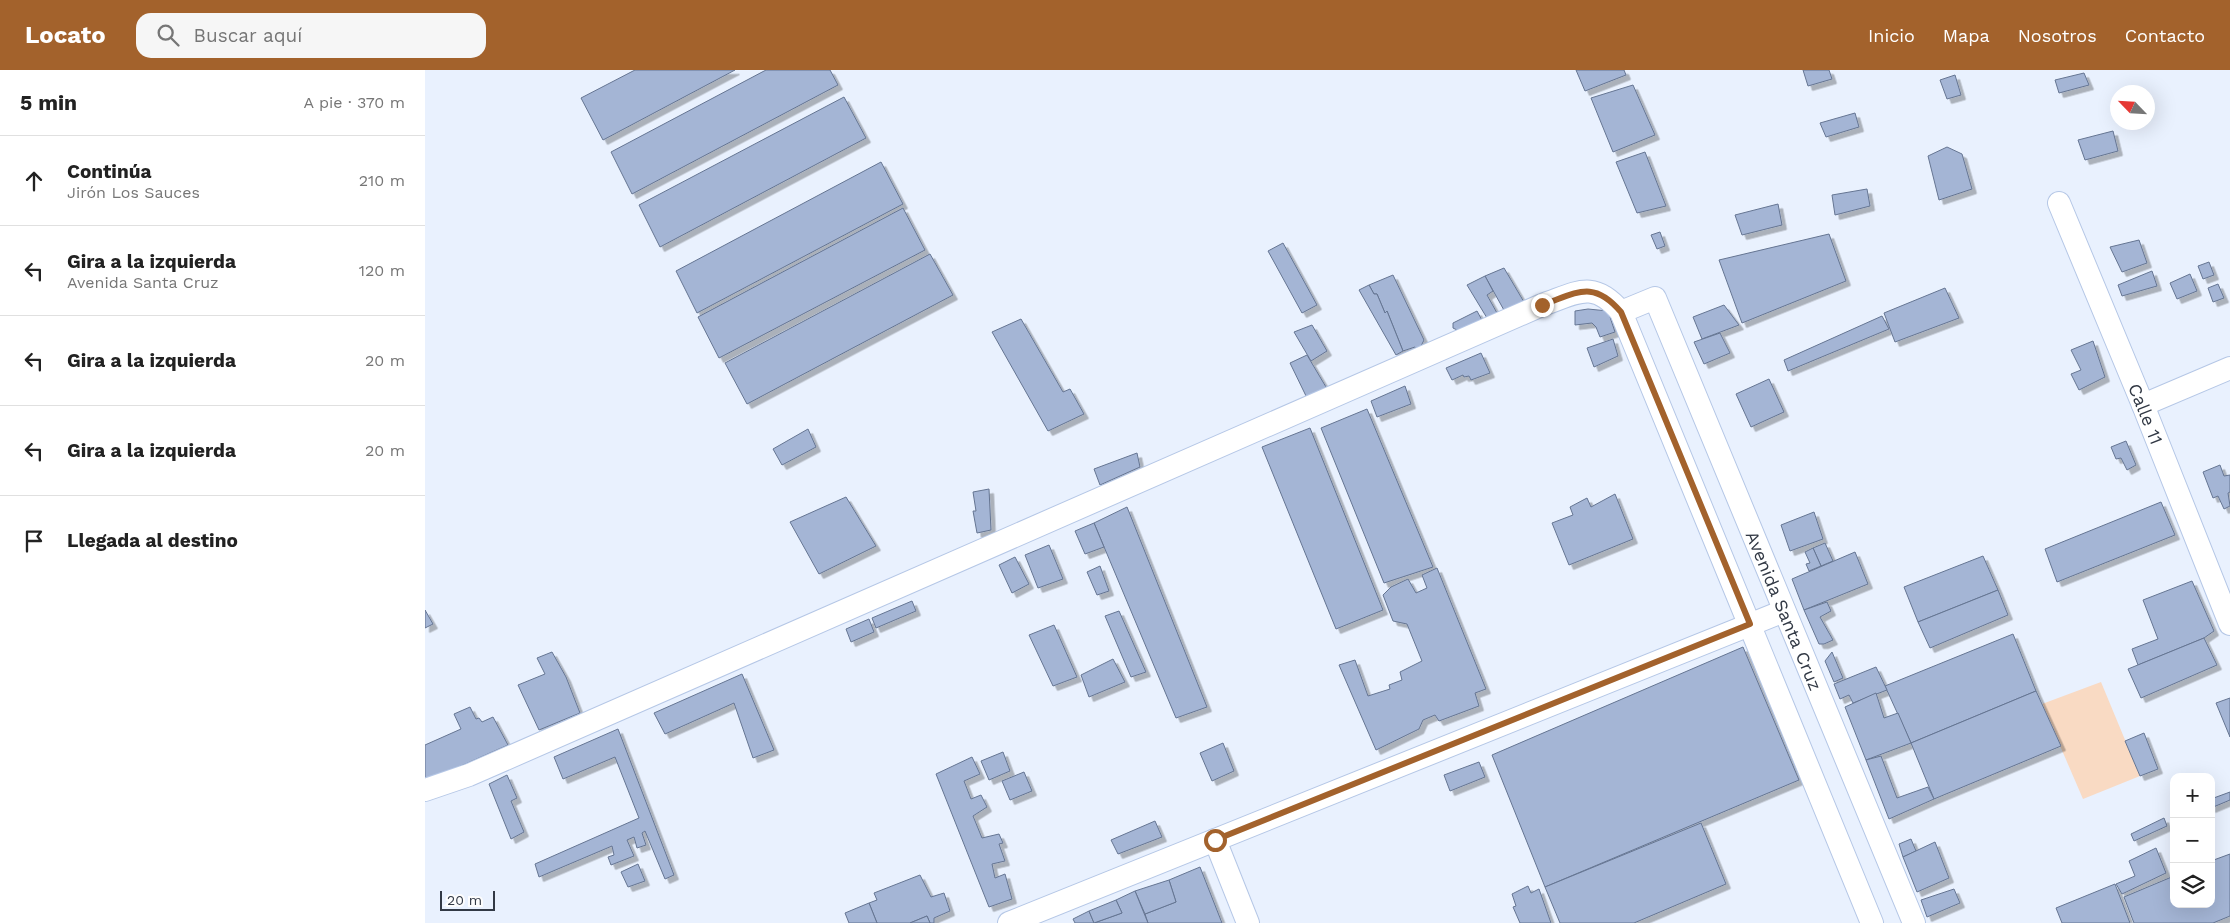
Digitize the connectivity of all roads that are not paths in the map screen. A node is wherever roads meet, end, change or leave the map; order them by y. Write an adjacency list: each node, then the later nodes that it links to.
1 (2059, 203): 4 (street, Calle 11)
2 (1621, 312): 5 (street, Avenida Santa Cruz); 6 (street, Avenida Santa Cruz); 8 (street)
3 (2230, 368): 4 (street)
4 (2143, 405): 7 (street, Calle 11)
5 (1784, 611): 6 (street); 13 (street, Avenida Santa Cruz)
6 (1750, 624): 9 (street); 12 (street, Avenida Santa Cruz)
7 (2230, 624)
8 (425, 790)
9 (1215, 840): 10 (street); 11 (street)
10 (1009, 923)
11 (1249, 923)
12 (1872, 923)
13 (1914, 923)

